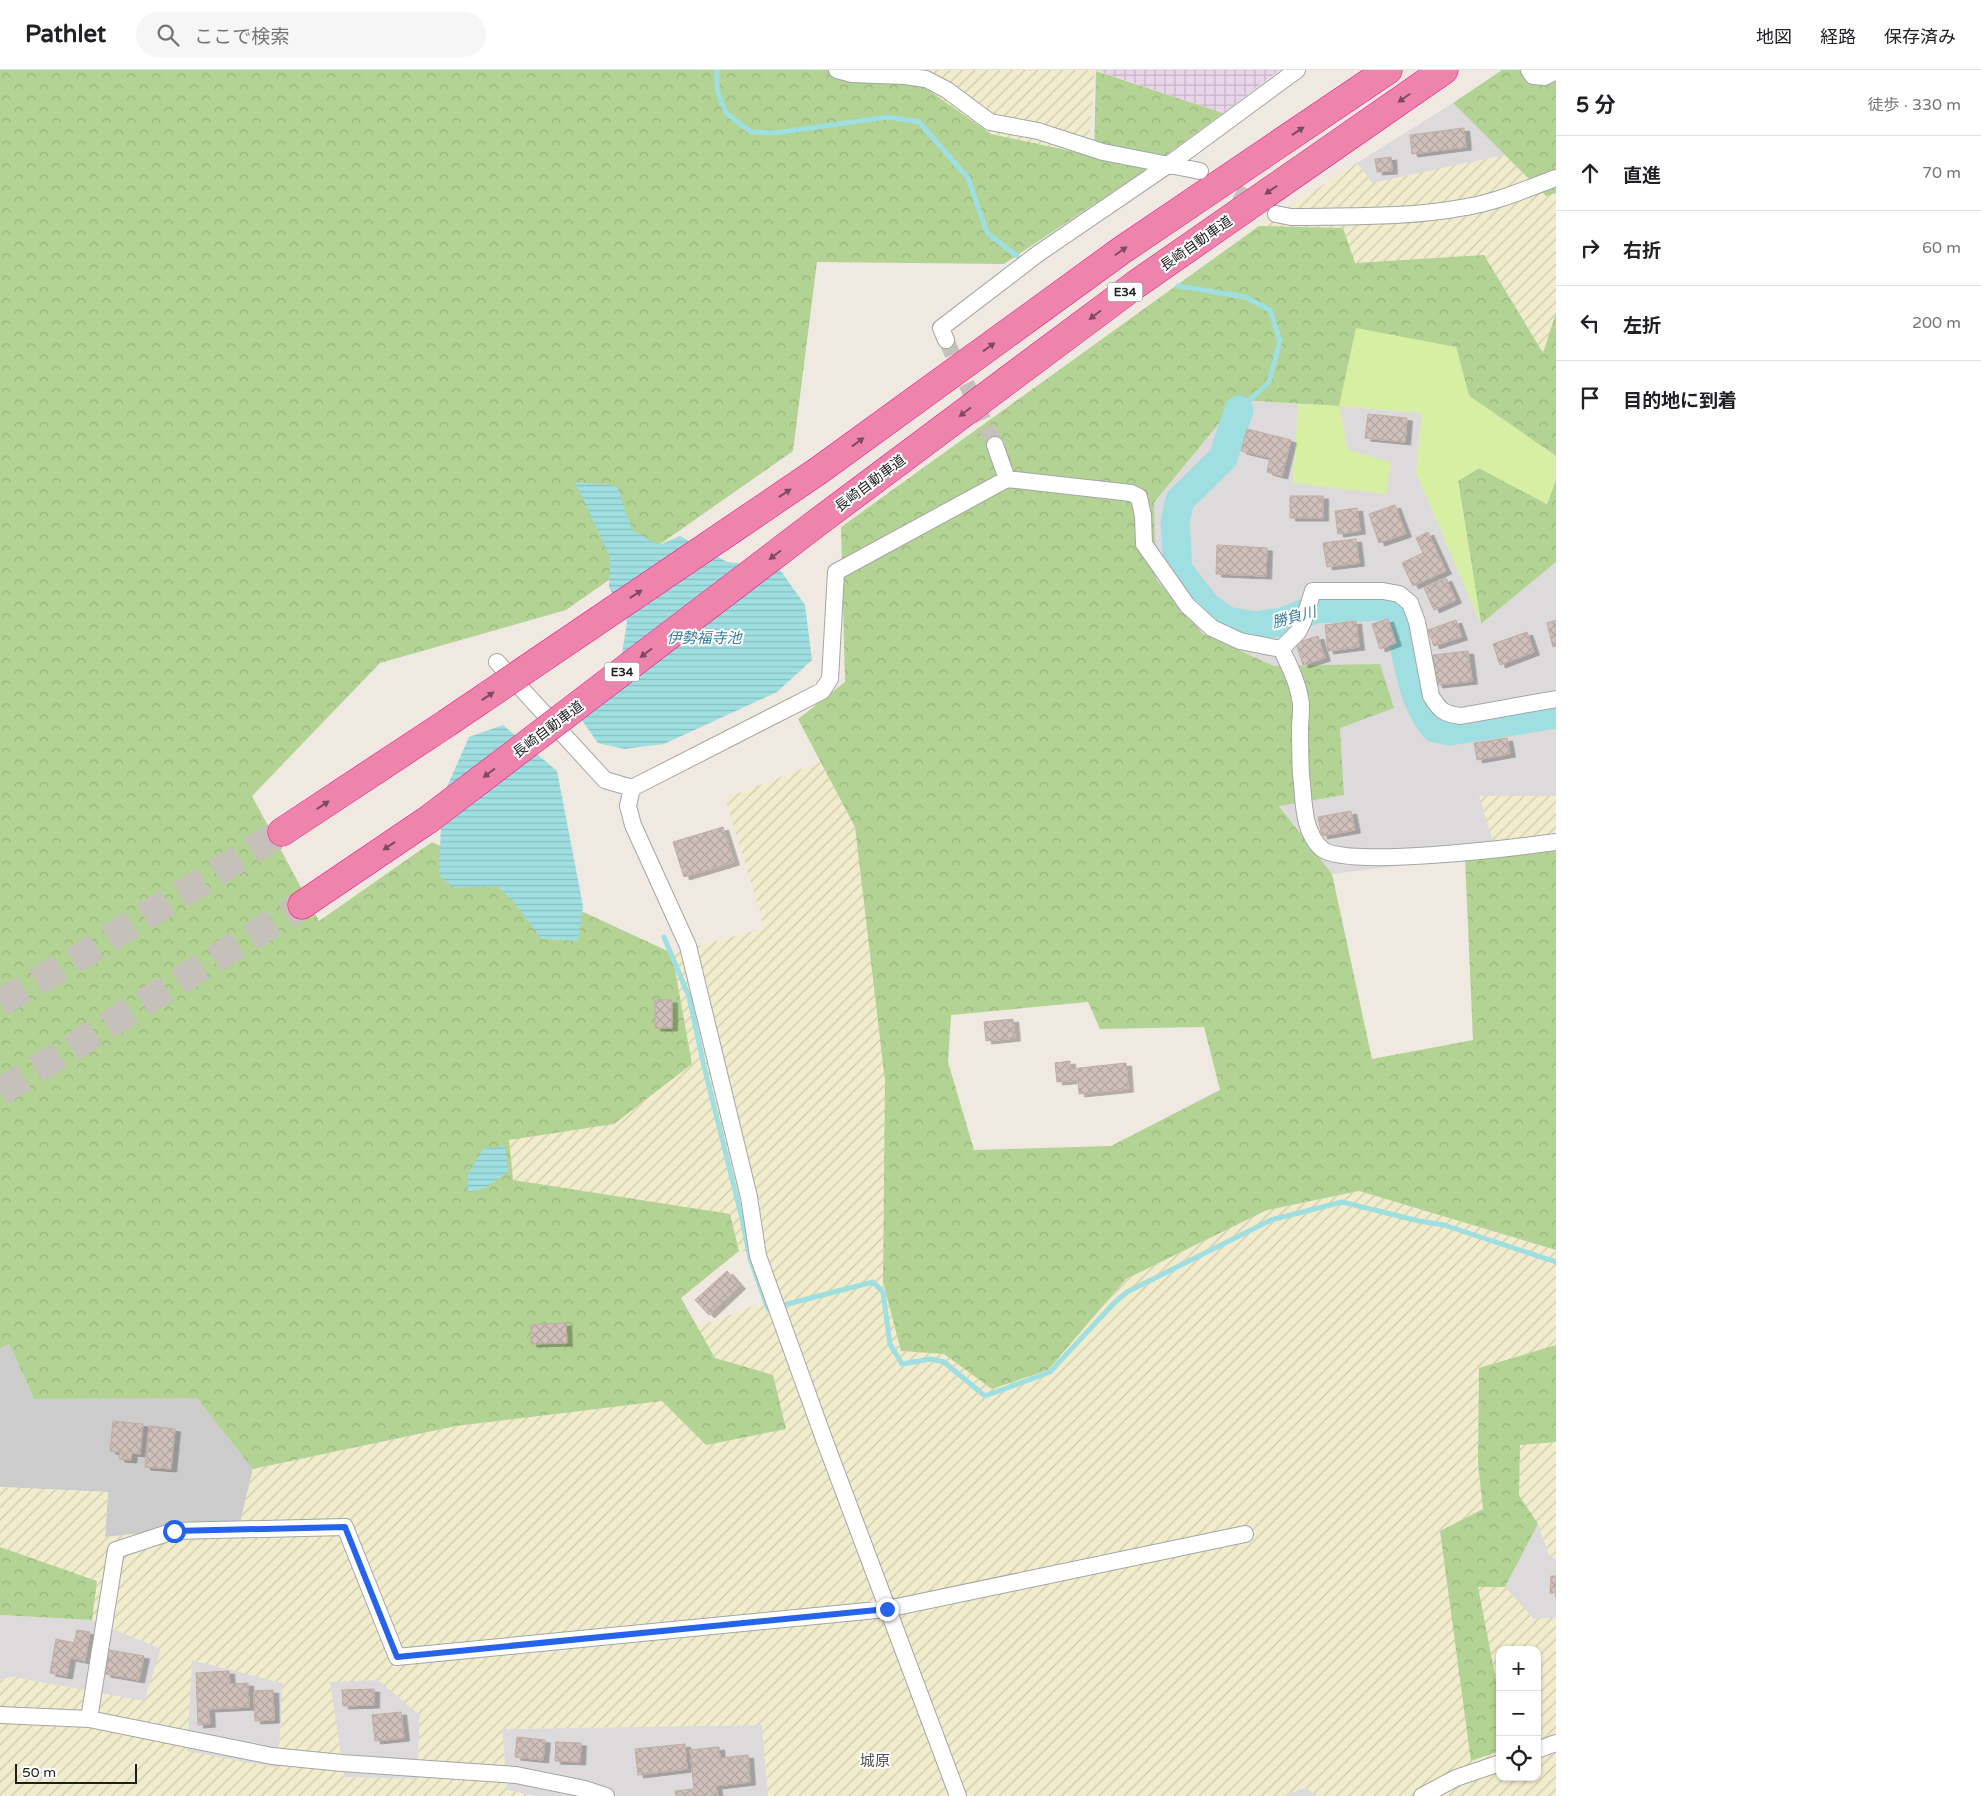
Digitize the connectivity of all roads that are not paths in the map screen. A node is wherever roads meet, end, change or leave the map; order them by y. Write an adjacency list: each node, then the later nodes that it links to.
1 (837, 70): 7 (street)
2 (1297, 70): 7 (street)
3 (1388, 70): 18 (highway, E34, one-way to 3, bridge)
4 (1444, 70): 20 (highway, 長崎自動車道 / E34, one-way to 20, bridge)
5 (1529, 70): 6 (street)
6 (1556, 71)
7 (1168, 165): 8 (street); 11 (street)
8 (1200, 171)
9 (1556, 178): 10 (street)
10 (1276, 214)
11 (946, 340)
12 (995, 445): 13 (street)
13 (1007, 478): 14 (street); 17 (street)
14 (1281, 648): 16 (street); 19 (street)
15 (497, 662): 17 (street)
16 (1556, 699)
17 (632, 788): 22 (street)
18 (282, 832)
19 (1556, 842)
20 (302, 905)
21 (1245, 1534): 22 (street)
22 (887, 1609): 24 (street); 29 (street)
23 (0, 1715): 24 (street)
24 (89, 1719): 28 (street)
25 (1556, 1743): 26 (street)
26 (1541, 1749)
27 (1496, 1764): 30 (street)
28 (606, 1796)
29 (958, 1796)
30 (1422, 1796)

